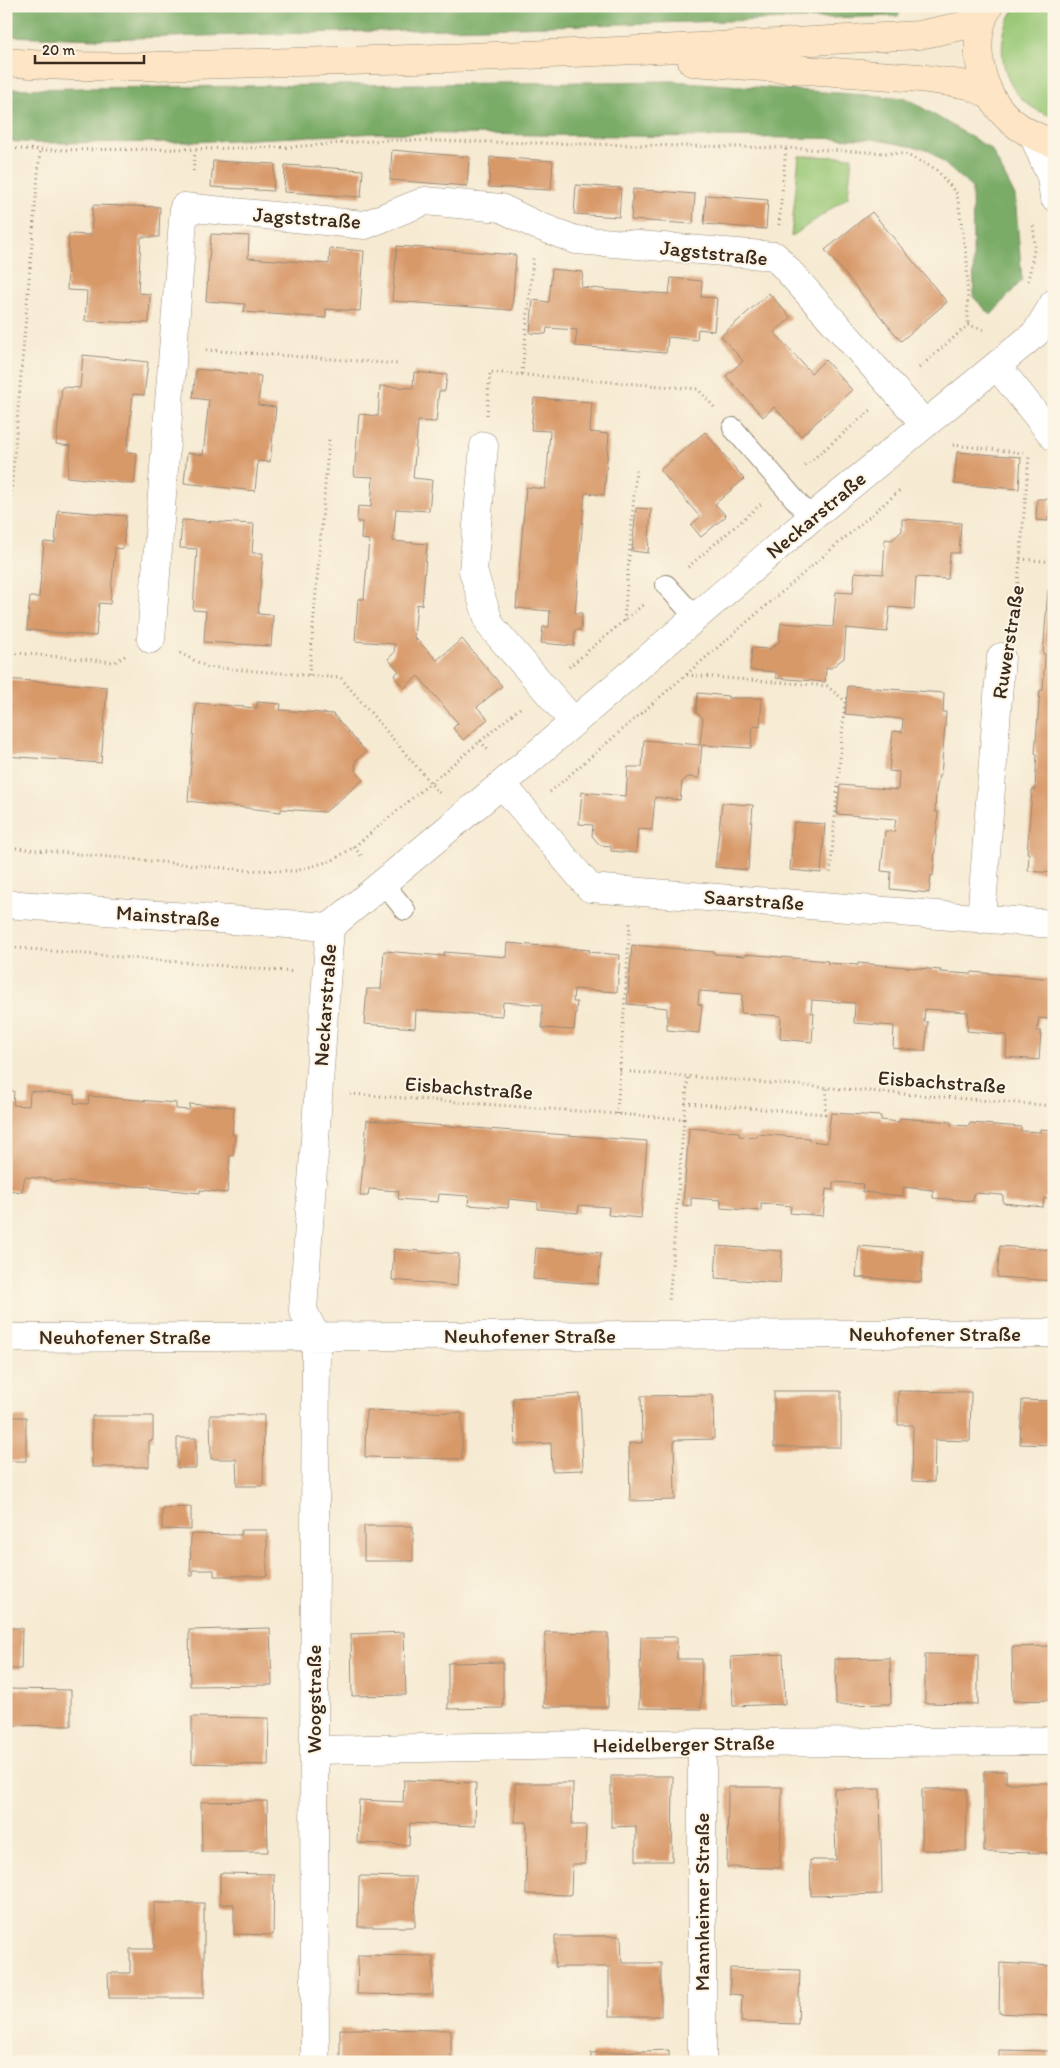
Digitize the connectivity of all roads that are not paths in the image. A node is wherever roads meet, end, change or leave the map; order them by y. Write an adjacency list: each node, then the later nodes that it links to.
1 (987, 9): 2 (main road); 4 (main road)
2 (570, 54): 3 (main road); 4 (main road)
3 (6, 62)
4 (990, 94): 5 (main road)
5 (1044, 140): 6 (street)
6 (1054, 197)
7 (1054, 303): 8 (street, Neckarstraße)
8 (997, 366): 9 (street, Neckarstraße); 11 (street)
9 (925, 424): 13 (street, Neckarstraße); 16 (street, Jagststraße)
10 (733, 428): 13 (lane)
11 (1054, 437)
12 (484, 446): 18 (street)
13 (812, 518): 15 (street, Neckarstraße)
14 (666, 585): 15 (lane)
15 (695, 617): 18 (street, Neckarstraße)
16 (151, 638)
17 (1001, 657): 23 (street, Ruwerstraße)
18 (573, 721): 19 (street, Neckarstraße)
19 (502, 784): 20 (street, Neckarstraße); 23 (street, Saarstraße)
20 (384, 883): 22 (lane); 25 (street, Neckarstraße)
21 (6, 904): 25 (street, Mainstraße)
22 (405, 910)
23 (981, 919): 24 (street, Saarstraße)
24 (1054, 924)
25 (330, 927): 27 (street, Neckarstraße)
26 (1054, 1333): 27 (street, Neuhofener Straße)
27 (316, 1337): 28 (street, Neuhofener Straße); 31 (street, Woogstraße)
28 (6, 1338)
29 (1054, 1741): 30 (street, Heidelberger Straße)
30 (702, 1743): 31 (street, Heidelberger Straße); 33 (street, Mannheimer Straße)
31 (314, 1750): 32 (street, Woogstraße)
32 (315, 2062)
33 (702, 2062)

